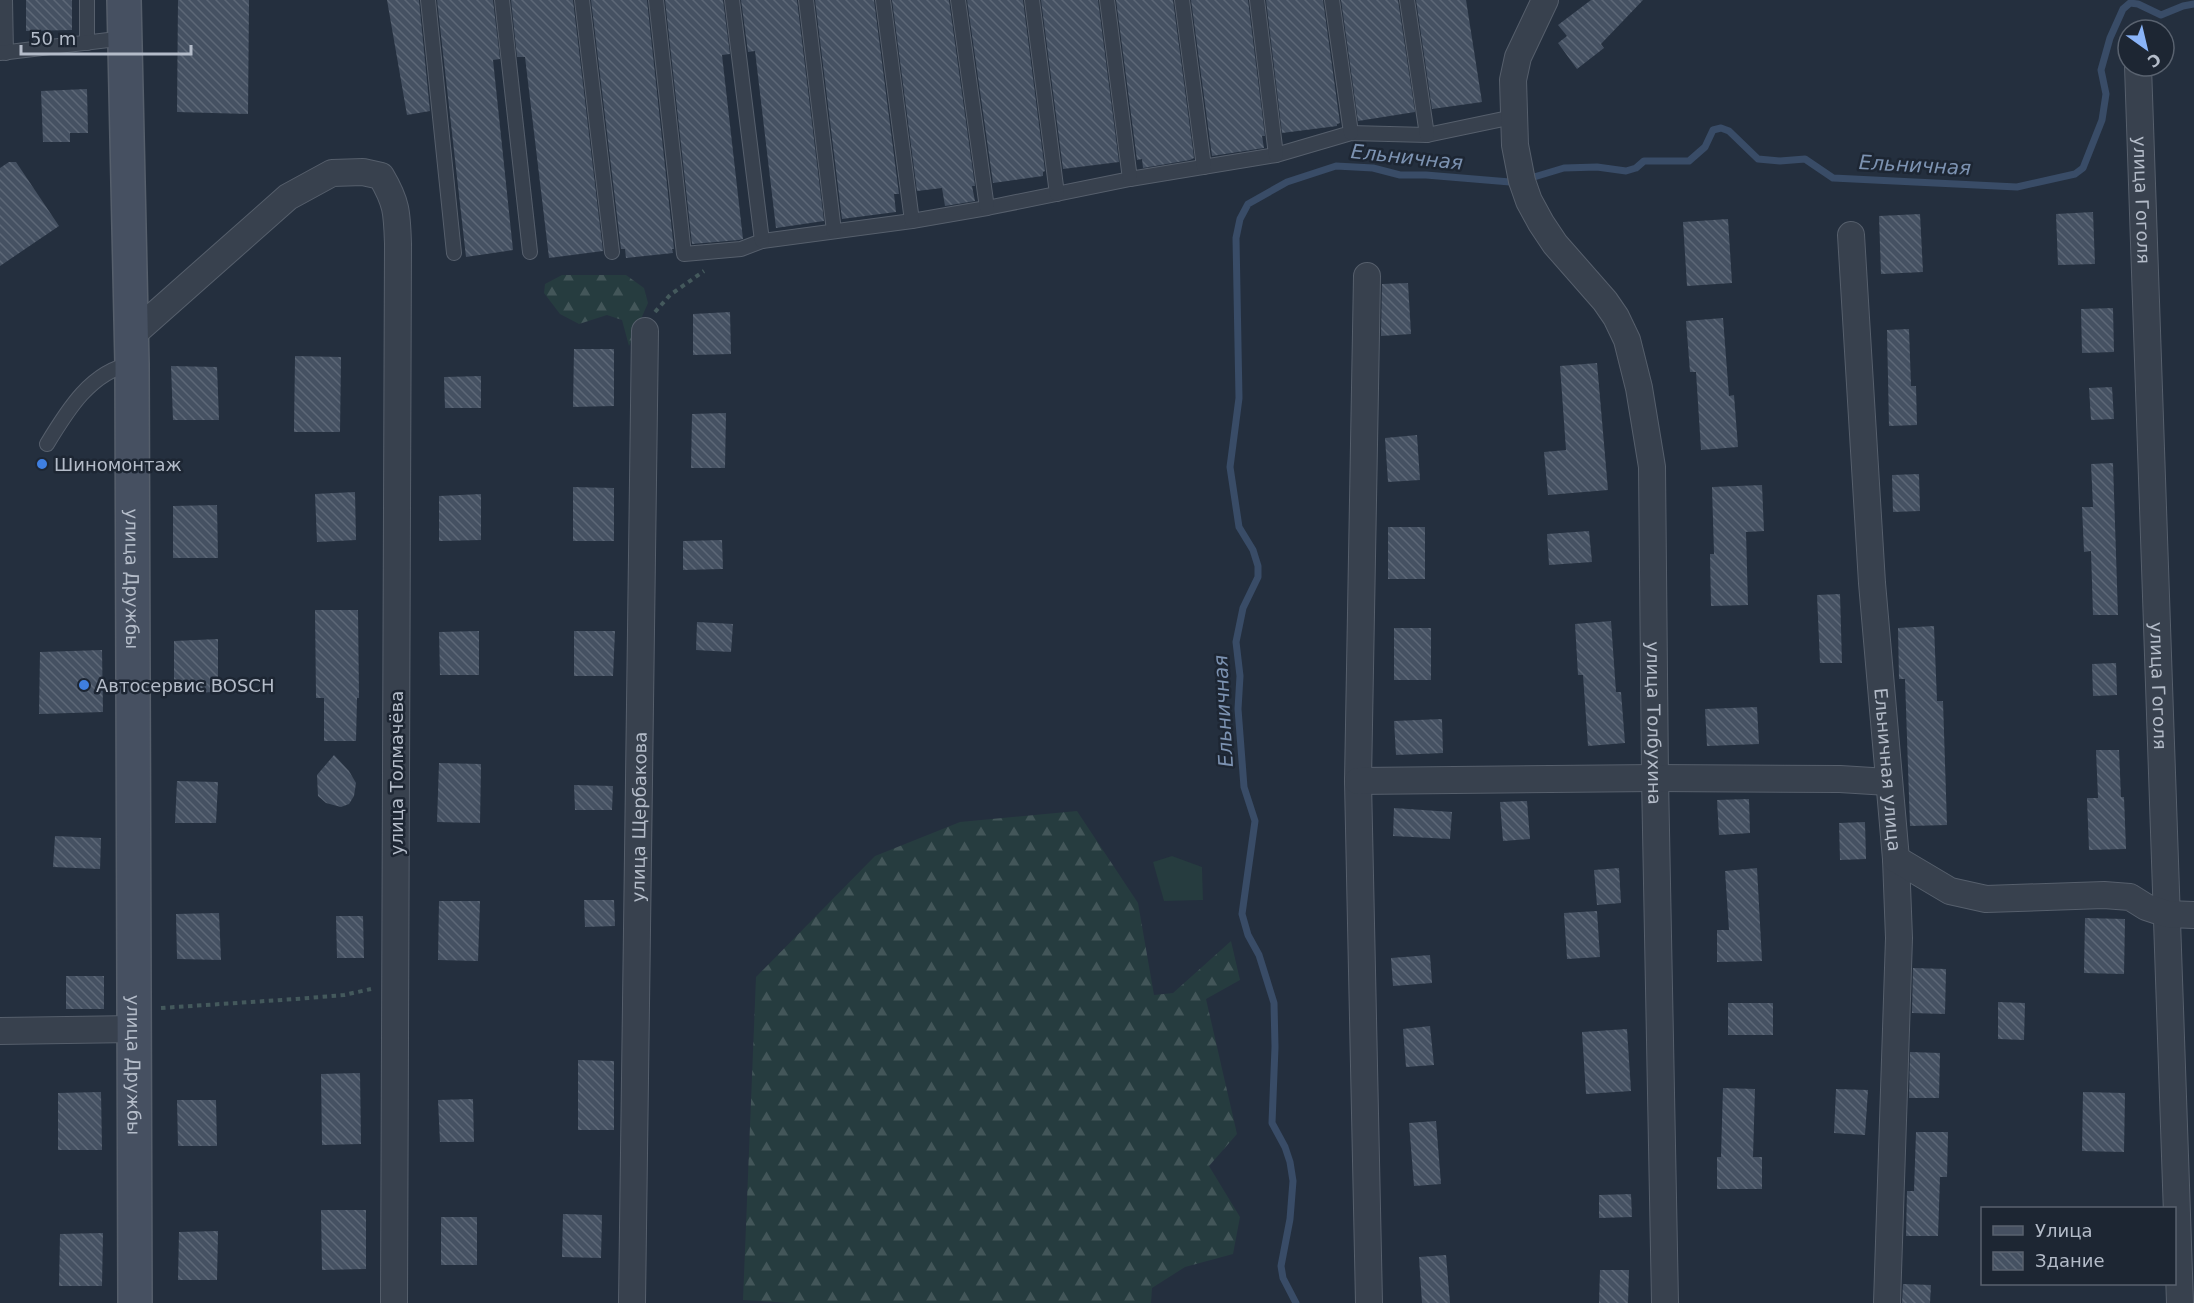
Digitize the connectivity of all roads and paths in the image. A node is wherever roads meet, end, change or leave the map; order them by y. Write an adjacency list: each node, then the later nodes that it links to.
1 (5, 0): 21 (lane)
2 (87, 0): 20 (lane)
3 (124, 0): 19 (street, улица Дружбы)
4 (428, 0): 37 (lane)
5 (502, 0): 35 (lane)
6 (582, 0): 36 (lane)
7 (656, 0): 34 (lane)
8 (732, 0): 34 (lane)
9 (806, 0): 32 (lane)
10 (883, 0): 31 (lane)
11 (958, 0): 30 (lane)
12 (1032, 0): 29 (lane)
13 (1107, 0): 28 (lane)
14 (1182, 0): 27 (lane)
15 (1257, 0): 26 (lane)
16 (1332, 0): 24 (lane)
17 (1407, 0): 25 (lane)
18 (1545, 0): 23 (street, улица Толбухина)
19 (125, 38): 20 (lane); 41 (street, улица Дружбы)
20 (87, 43): 21 (lane)
21 (3, 53)
22 (2138, 78): 47 (street, улица Гоголя)
23 (1513, 117): 25 (lane); 43 (street, улица Толбухина)
24 (1351, 134): 25 (lane); 26 (lane)
25 (1427, 135)
26 (1276, 155): 27 (lane)
27 (1204, 166): 28 (lane)
28 (1130, 179): 29 (lane)
29 (1057, 194): 30 (lane)
30 (987, 208): 31 (lane)
31 (912, 222): 32 (lane)
32 (834, 231): 34 (lane)
33 (1851, 235): 45 (street, Ельничная улица)
34 (762, 241)
35 (530, 252)
36 (612, 252)
37 (454, 253)
38 (705, 270): 40 (path)
39 (1366, 276): 44 (street)
40 (645, 331): 54 (street, улица Щербакова)
41 (132, 350): 42 (lane); 49 (street, улица Толмачёва); 50 (street, улица Дружбы)
42 (47, 444)
43 (1655, 778): 44 (street); 45 (street); 56 (street, улица Толбухина)
44 (1358, 781): 55 (street)
45 (1888, 782): 46 (street, Ельничная улица)
46 (1896, 859): 47 (street); 57 (street, Ельничная улица)
47 (2167, 914): 48 (street); 58 (street, улица Гоголя)
48 (2194, 915)
49 (395, 983): 50 (path); 53 (street, улица Толмачёва)
50 (134, 1019): 51 (street); 52 (street, улица Дружбы)
51 (0, 1031)
52 (135, 1303)
53 (394, 1303)
54 (632, 1303)
55 (1369, 1303)
56 (1665, 1303)
57 (1887, 1303)
58 (2180, 1303)

